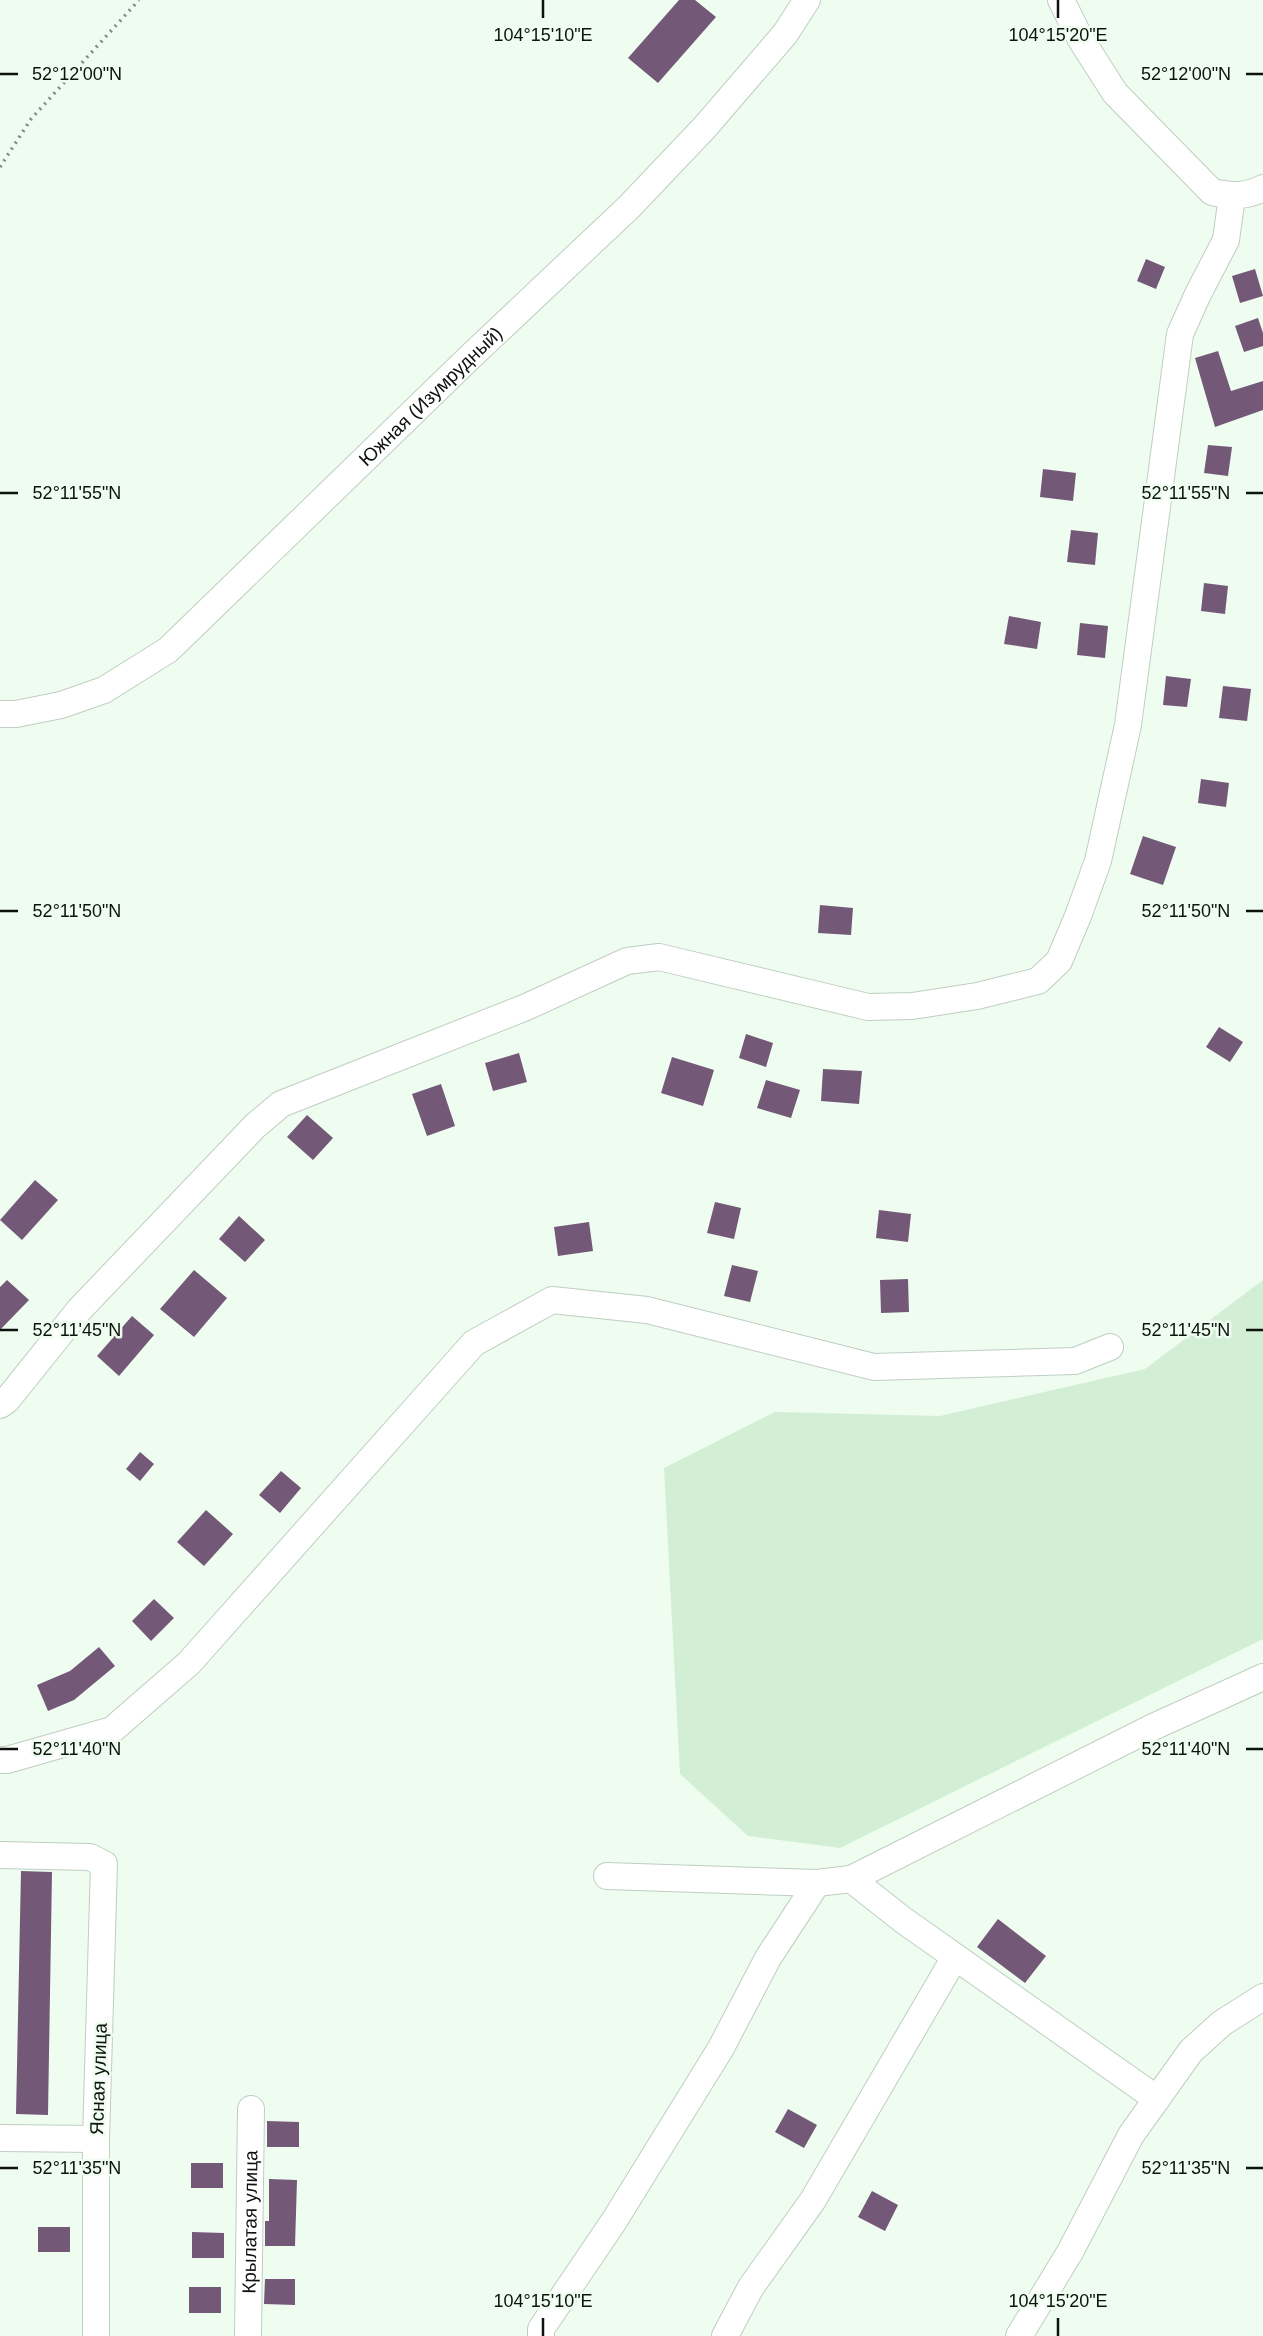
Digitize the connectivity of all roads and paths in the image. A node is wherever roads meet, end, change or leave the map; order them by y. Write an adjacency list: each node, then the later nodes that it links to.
1 (139, 0): 4 (path)
2 (807, 0): 7 (street, Южная (Изумрудный))
3 (1061, 0): 6 (street)
4 (0, 167)
5 (1263, 191): 6 (street)
6 (1232, 196): 9 (street)
7 (0, 714)
8 (1110, 1347): 11 (street)
9 (0, 1405)
10 (1263, 1677): 14 (street)
11 (0, 1760)
12 (0, 1855): 21 (street, Ясная улица)
13 (607, 1876): 15 (street)
14 (851, 1879): 15 (street); 16 (street)
15 (817, 1883): 24 (street)
16 (955, 1957): 18 (street); 25 (street)
17 (1263, 1997): 18 (street)
18 (1157, 2099): 26 (street)
19 (251, 2109): 23 (street, Крылатая улица)
20 (0, 2138): 21 (street)
21 (96, 2139): 22 (street, Ясная улица)
22 (96, 2336)
23 (248, 2336)
24 (541, 2336)
25 (725, 2336)
26 (1019, 2336)

